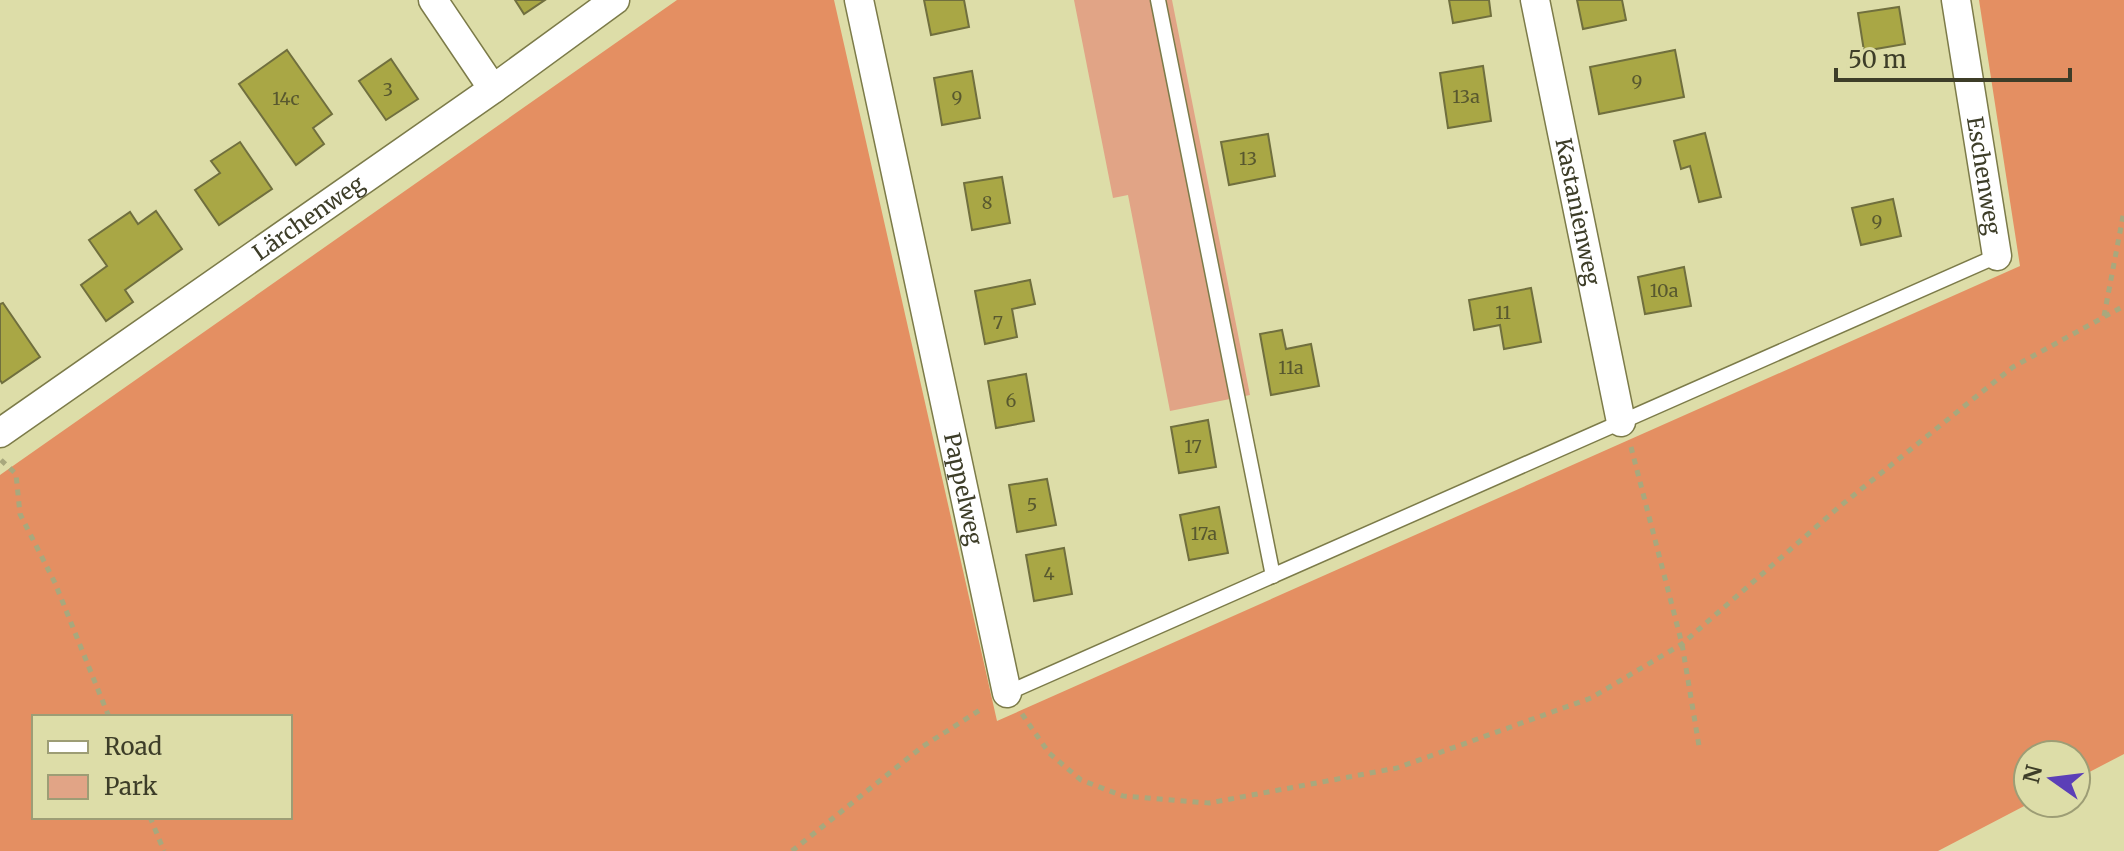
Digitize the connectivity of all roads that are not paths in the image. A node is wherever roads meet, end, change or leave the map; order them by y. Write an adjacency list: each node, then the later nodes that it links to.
1 (433, 0): 7 (street)
2 (615, 0): 7 (street, Lärchenweg)
3 (859, 0): 12 (street, Pappelweg)
4 (1158, 0): 11 (lane)
5 (1535, 0): 9 (street, Kastanienweg)
6 (1956, 0): 8 (street, Eschenweg)
7 (493, 89): 10 (street, Lärchenweg)
8 (1997, 256): 9 (lane)
9 (1623, 421): 11 (lane)
10 (0, 433)
11 (1273, 576): 12 (lane)
12 (1007, 693)

